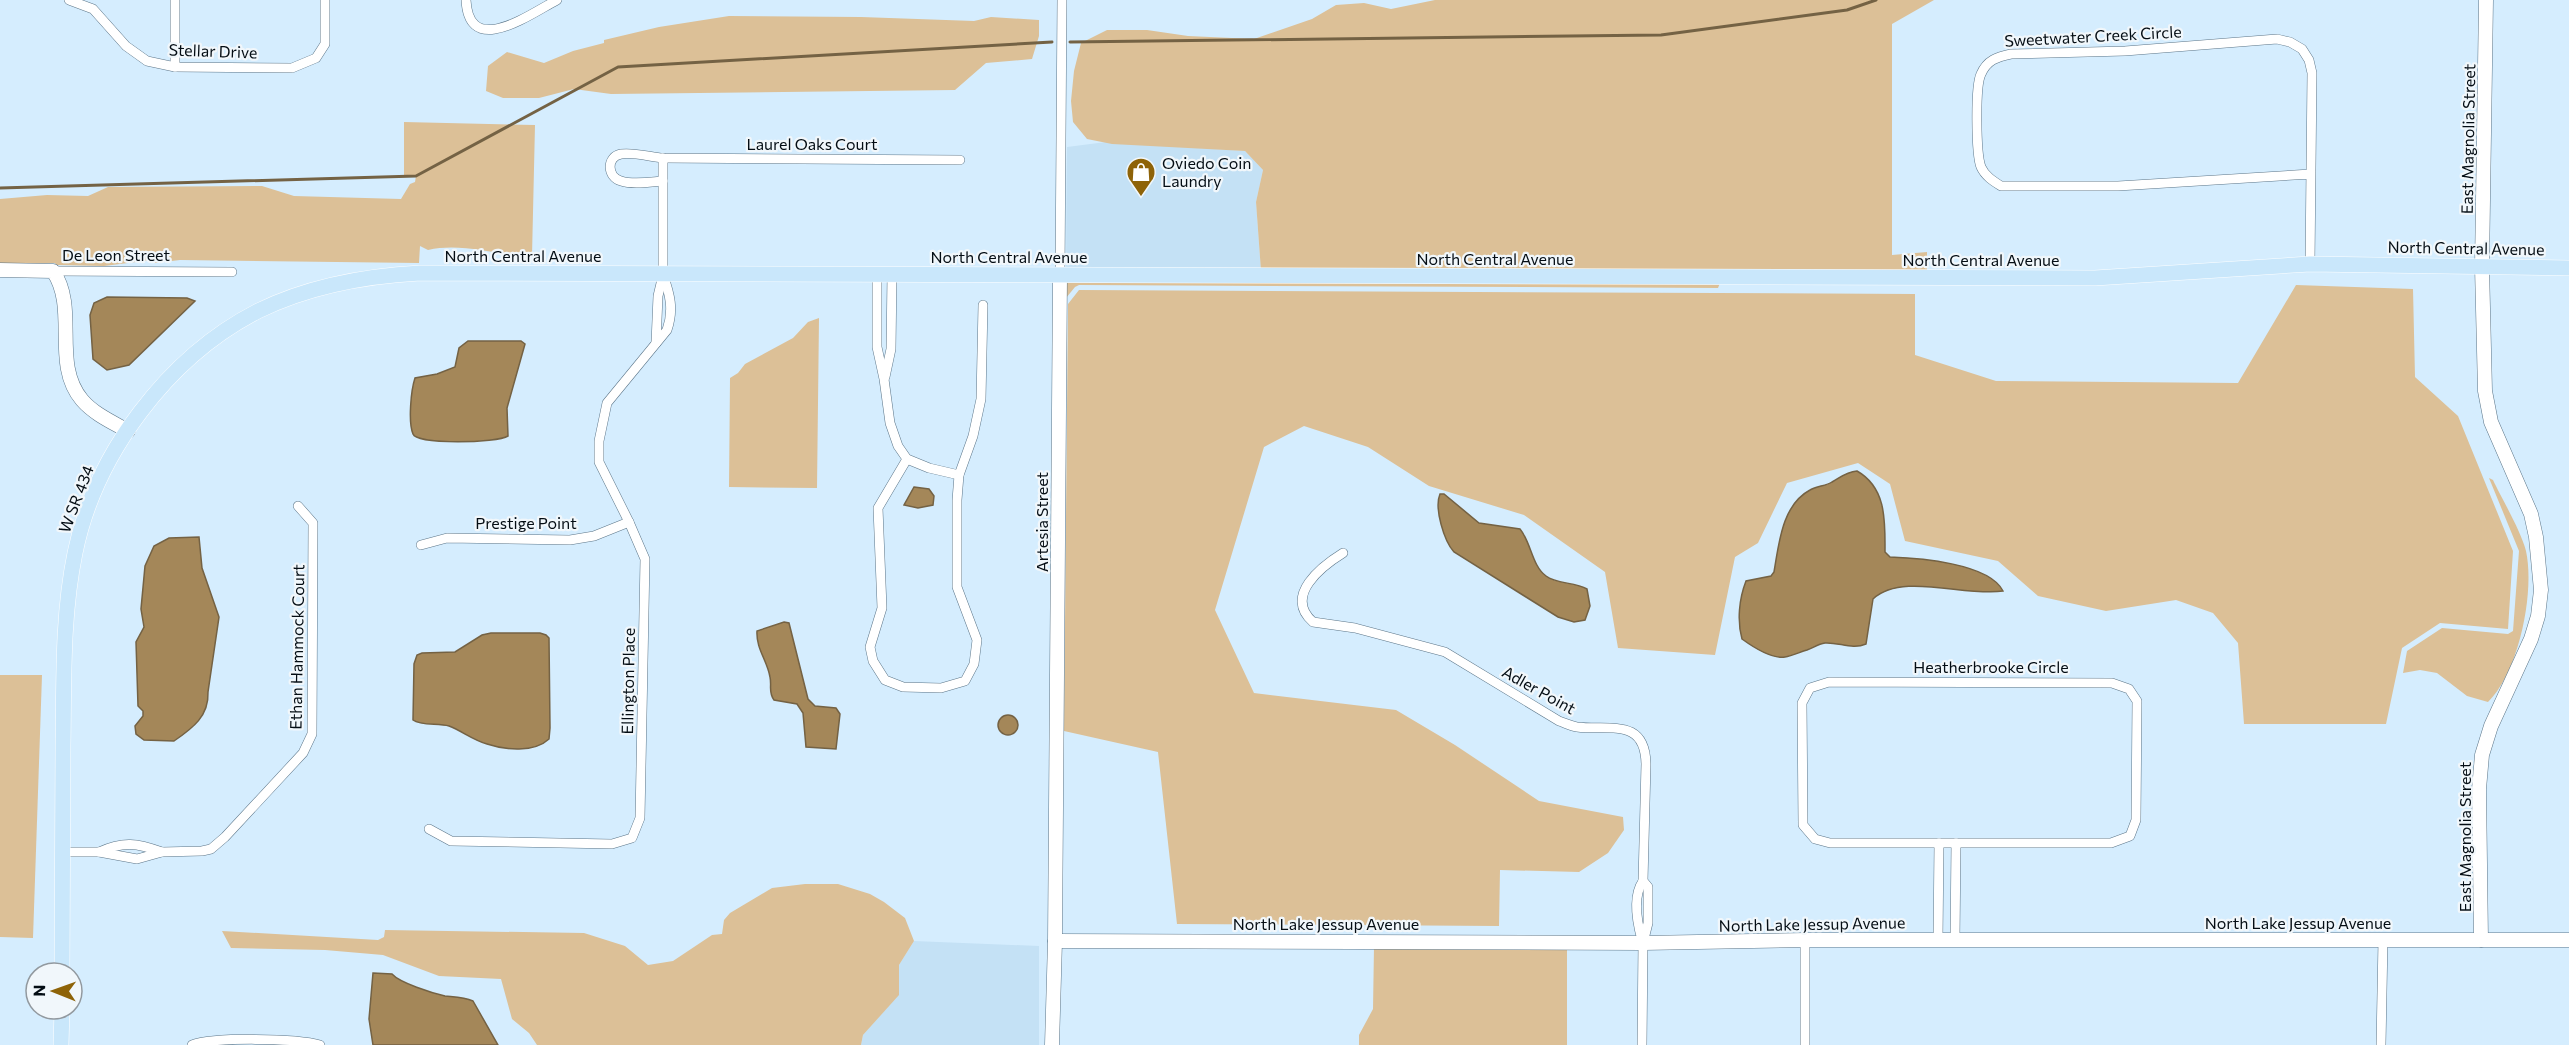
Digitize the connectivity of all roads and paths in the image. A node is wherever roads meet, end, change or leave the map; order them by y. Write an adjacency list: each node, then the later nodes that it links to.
1 (69, 0): 8 (street, Stellar Drive)
2 (175, 0): 8 (street)
3 (325, 0): 8 (street, Stellar Drive)
4 (466, 0): 5 (street)
5 (557, 0)
6 (1062, 0): 22 (street, Artesia Street)
7 (2486, 0): 14 (street, East Magnolia Street)
8 (174, 67)
9 (663, 158): 10 (street, Laurel Oaks Court); 12 (street); 12 (street, Laurel Oaks Court)
10 (960, 160)
11 (2311, 174): 11 (street, Sweetwater Creek Circle); 13 (street, Sweetwater Creek Circle)
12 (663, 181): 20 (street)
13 (2310, 264): 14 (main road, North Central Avenue); 22 (main road, North Central Avenue)
14 (2482, 267): 15 (main road, North Central Avenue); 44 (street, East Magnolia Street)
15 (2569, 268)
16 (0, 270): 17 (street, De Leon Street)
17 (52, 271): 18 (street, De Leon Street); 25 (street)
18 (232, 272)
19 (420, 273): 20 (main road, North Central Avenue); 25 (main road, W SR 434)
20 (663, 275): 21 (main road, North Central Avenue); 29 (street, Ellington Place)
21 (885, 275): 22 (main road, North Central Avenue); 24 (street); 24 (street)
22 (1060, 276): 46 (street, Artesia Street)
23 (983, 305): 27 (street)
24 (884, 379): 26 (street)
25 (128, 431): 35 (main road, W SR 434)
26 (907, 459): 27 (street); 27 (street)
27 (959, 475)
28 (298, 506): 37 (street, Ethan Hammock Court)
29 (629, 522): 30 (street, Prestige Point); 32 (street, Ellington Place)
30 (421, 545)
31 (1343, 553): 47 (street, Adler Point)
32 (429, 829)
33 (1939, 843): 34 (street, Heatherbrooke Circle); 34 (street, Heatherbrooke Circle); 38 (street)
34 (1956, 843): 39 (street)
35 (63, 852): 36 (street, Ethan Hammock Court); 48 (main road, W SR 434)
36 (99, 852): 37 (street, Ethan Hammock Court); 37 (street, Ethan Hammock Court)
37 (162, 852)
38 (1939, 887): 39 (street); 41 (street)
39 (1956, 887): 42 (street)
40 (1805, 940): 41 (street, North Lake Jessup Avenue); 47 (street, North Lake Jessup Avenue); 55 (street)
41 (1938, 940): 42 (street, North Lake Jessup Avenue)
42 (1955, 940): 43 (street, North Lake Jessup Avenue)
43 (2383, 940): 44 (street, North Lake Jessup Avenue); 56 (street)
44 (2481, 940): 45 (street, North Lake Jessup Avenue)
45 (2569, 940)
46 (1055, 941): 47 (street, North Lake Jessup Avenue); 53 (street, Artesia Street)
47 (1643, 943): 54 (street, Adler Point)
48 (62, 961)
49 (62, 1021): 50 (main road)
50 (61, 1045)
51 (192, 1045): 52 (street)
52 (320, 1045)
53 (1052, 1045)
54 (1642, 1045)
55 (1804, 1045)
56 (2381, 1045)

